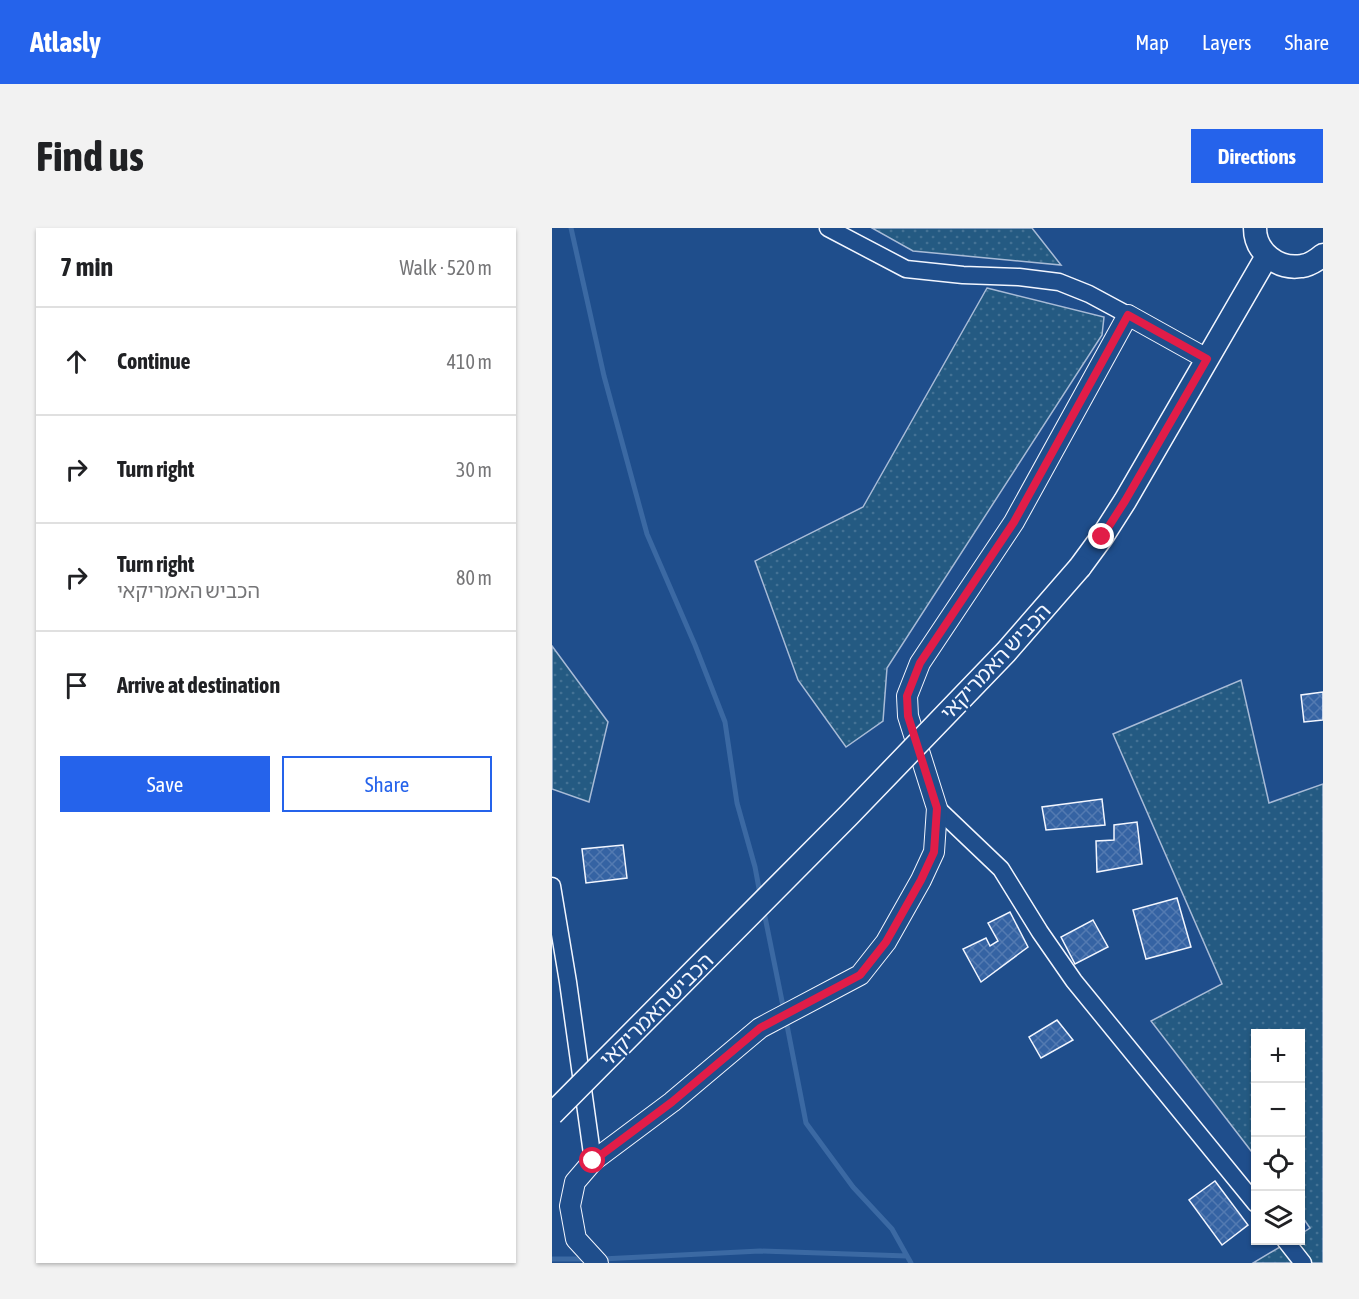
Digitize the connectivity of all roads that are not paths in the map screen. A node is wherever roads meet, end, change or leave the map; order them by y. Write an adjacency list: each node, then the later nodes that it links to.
1 (828, 228): 5 (street)
2 (1255, 228): 3 (main road)
3 (1268, 256): 4 (main road); 6 (main road, הכביש האמריקאי)
4 (1323, 256)
5 (1128, 315): 6 (street); 7 (street)
6 (1207, 359): 9 (main road, הכביש האמריקאי, bridge)
7 (937, 808): 10 (street); 11 (street)
8 (552, 886): 10 (street)
9 (552, 1113)
10 (593, 1161): 13 (street)
11 (1251, 1198)
12 (1289, 1245): 14 (street)
13 (598, 1263)
14 (1303, 1263)

